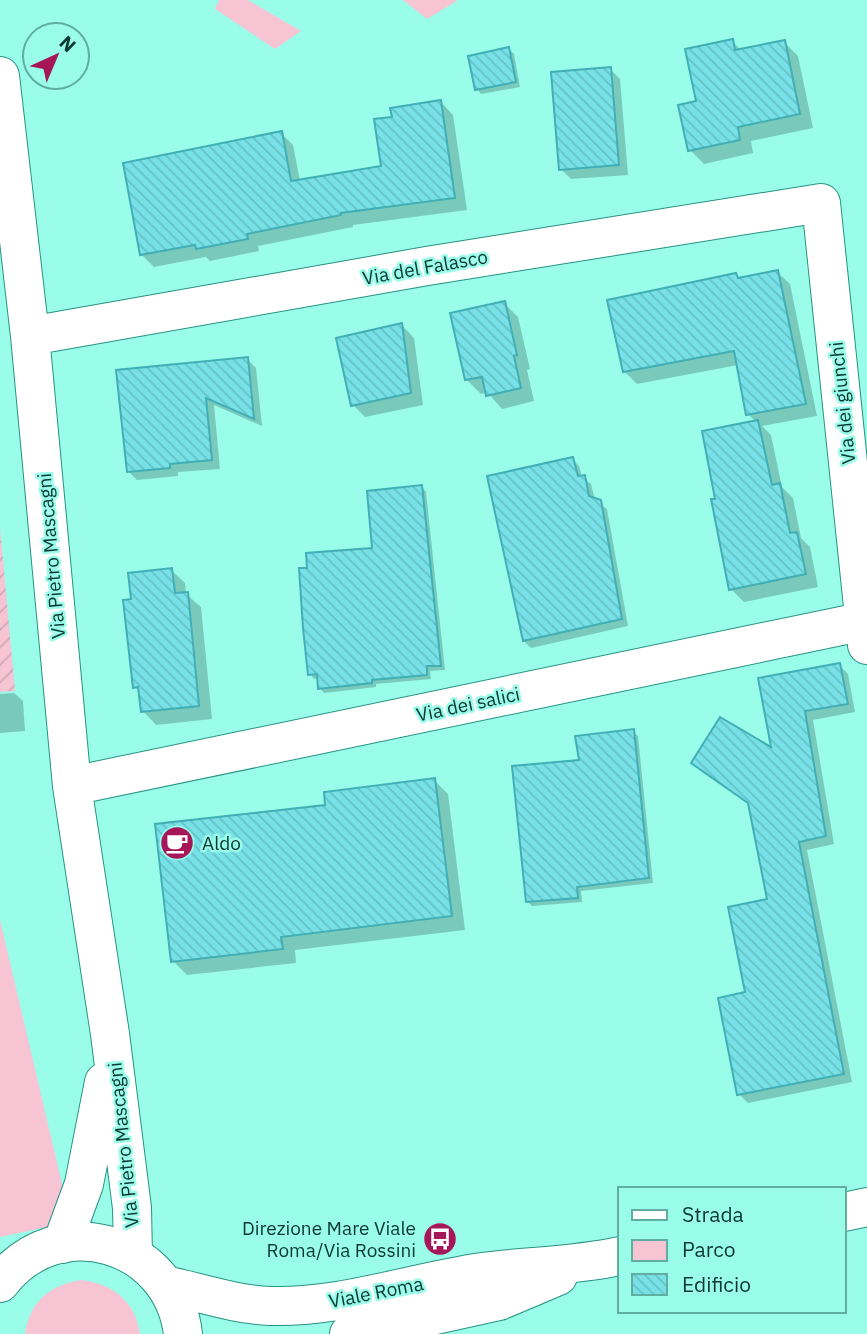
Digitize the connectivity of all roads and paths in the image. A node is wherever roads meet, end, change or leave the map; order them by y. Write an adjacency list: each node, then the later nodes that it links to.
1 (0, 76): 3 (street, Via Pietro Mascagni)
2 (821, 203): 3 (street, Via del Falasco); 4 (street, Via dei giunchi)
3 (30, 335): 5 (street, Via Pietro Mascagni)
4 (866, 633): 5 (street, Via dei salici)
5 (72, 786): 6 (street, Via Pietro Mascagni)
6 (110, 1034): 9 (street, Via Pietro Mascagni); 10 (street, Via Pietro Mascagni)
7 (867, 1207): 8 (street)
8 (846, 1212)
9 (62, 1244): 10 (street); 12 (street)
10 (133, 1255): 13 (street)
11 (605, 1260): 13 (street, Viale Roma); 15 (street, Viale Roma)
12 (0, 1283)
13 (165, 1285): 14 (street)
14 (183, 1334)
15 (349, 1334)

